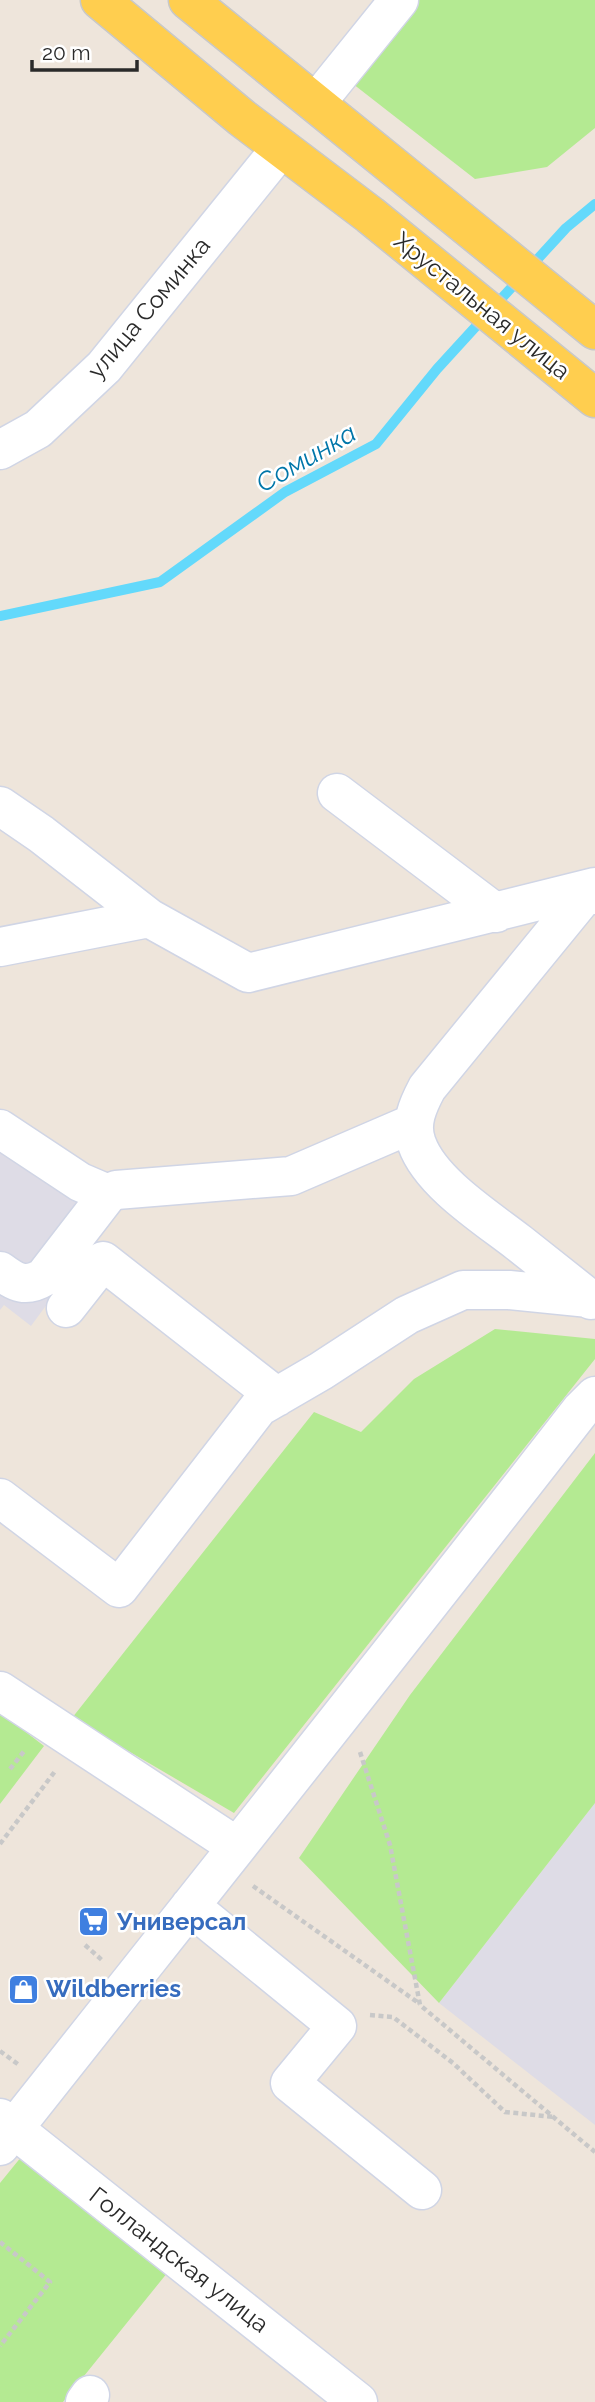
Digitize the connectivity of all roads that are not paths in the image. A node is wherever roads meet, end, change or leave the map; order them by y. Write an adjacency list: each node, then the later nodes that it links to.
1 (100, 0): 5 (main road, Хрустальная улица)
2 (188, 0): 4 (main road)
3 (399, 0): 4 (street)
4 (316, 103): 5 (main road); 6 (main road)
5 (242, 118): 7 (main road, Хрустальная улица)
6 (352, 132): 7 (main road); 8 (main road)
7 (281, 148): 9 (main road, Хрустальная улица); 10 (street, улица Соминка)
8 (595, 330)
9 (595, 398)
10 (0, 450)
11 (337, 793): 14 (street)
12 (0, 806): 15 (street)
13 (593, 891): 14 (street); 17 (street)
14 (496, 913): 15 (street)
15 (149, 918): 16 (street)
16 (0, 947)
17 (414, 1123): 19 (street); 21 (street)
18 (0, 1129): 19 (street)
19 (108, 1194): 20 (street)
20 (0, 1272)
21 (592, 1301): 24 (street)
22 (66, 1308): 24 (street)
23 (595, 1396): 27 (street)
24 (277, 1397): 25 (street)
25 (0, 1497)
26 (0, 1691): 27 (street)
27 (229, 1855): 28 (street)
28 (190, 1906): 29 (street); 30 (street)
29 (5, 2131): 31 (street, Голландская улица)
30 (422, 2190)
31 (358, 2402)

